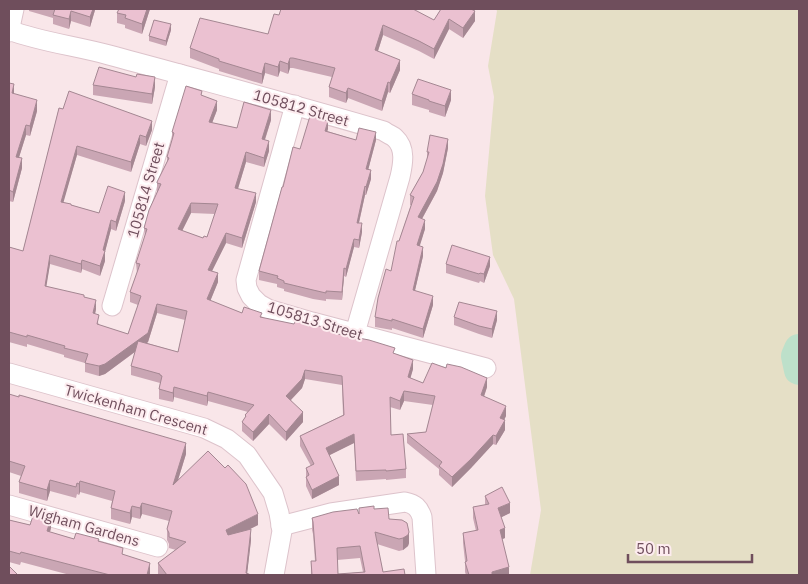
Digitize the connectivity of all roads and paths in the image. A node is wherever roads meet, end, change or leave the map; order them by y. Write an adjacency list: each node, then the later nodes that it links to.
1 (14, 9): 2 (street)
2 (9, 31): 3 (street, 105812 Street)
3 (180, 74): 4 (street, 105812 Street); 5 (street, 105814 Street)
4 (295, 105): 6 (street, 105812 Street); 6 (street, 105813 Street)
5 (112, 306)
6 (355, 333): 7 (street, 105813 Street)
7 (486, 368)
8 (9, 373): 10 (street, Twickenham Crescent)
9 (9, 505): 11 (street, Wigham Gardens)
10 (281, 526): 12 (street, Twickenham Crescent); 13 (street)
11 (158, 547)
12 (274, 575)
13 (426, 575)

